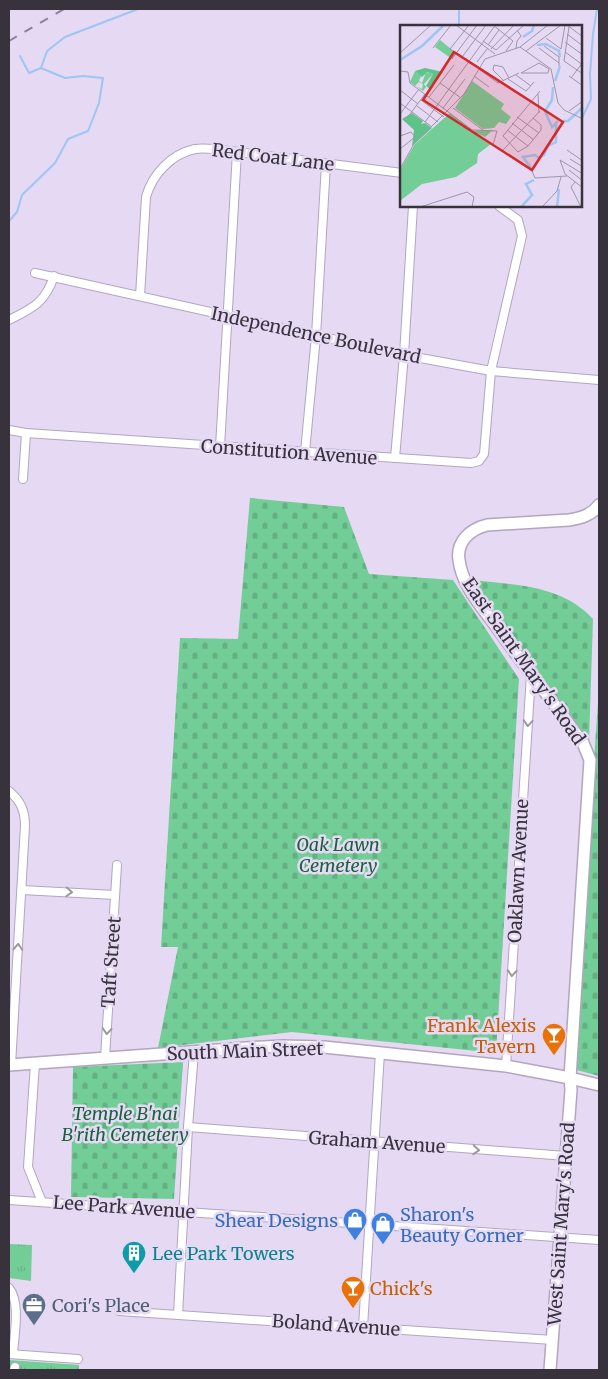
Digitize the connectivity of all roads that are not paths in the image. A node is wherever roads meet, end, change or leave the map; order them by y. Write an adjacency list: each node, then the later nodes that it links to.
1 (238, 152): 2 (street, Red Coat Lane); 8 (street, Red Coat Lane); 9 (street)
2 (326, 164): 3 (street, Red Coat Lane); 11 (street)
3 (400, 172)
4 (413, 208): 12 (street)
5 (503, 208): 13 (street)
6 (35, 273): 7 (street, Independence Boulevard)
7 (54, 276): 8 (street, Independence Boulevard); 10 (street)
8 (140, 296): 9 (street, Independence Boulevard)
9 (226, 316): 11 (street, Independence Boulevard); 17 (street)
10 (9, 320)
11 (316, 336): 12 (street, Independence Boulevard); 18 (street)
12 (404, 355): 13 (street, Independence Boulevard); 19 (street)
13 (491, 371): 14 (street, Independence Boulevard); 19 (street, Constitution Avenue)
14 (599, 380)
15 (9, 430): 16 (street, Constitution Avenue)
16 (26, 433): 17 (street, Constitution Avenue); 20 (street)
17 (220, 447): 18 (street, Constitution Avenue)
18 (306, 452): 19 (street, Constitution Avenue)
19 (395, 458)
20 (23, 479)
21 (599, 505): 22 (street, East Saint Mary's Road)
22 (531, 675): 32 (street, Oaklawn Avenue, one-way to 32); 33 (street, East Saint Mary's Road)
23 (9, 792): 25 (street)
24 (117, 865): 26 (street, Taft Street)
25 (22, 890): 26 (street, one-way to 26); 31 (street, one-way to 25)
26 (115, 895): 29 (street, Taft Street, one-way to 29)
27 (194, 1052): 28 (street, South Main Street); 29 (street, South Main Street); 35 (street)
28 (380, 1053): 32 (street, South Main Street); 36 (street)
29 (105, 1058): 30 (street, South Main Street)
30 (35, 1064): 31 (street, South Main Street); 39 (street)
31 (10, 1065)
32 (506, 1066): 33 (street, South Main Street)
33 (570, 1078): 34 (street, South Main Street); 37 (street, West Saint Mary's Road)
34 (599, 1085)
35 (188, 1127): 36 (street, Graham Avenue); 40 (street)
36 (374, 1142): 37 (street, Graham Avenue, one-way to 37); 41 (street)
37 (566, 1156): 42 (street, West Saint Mary's Road)
38 (9, 1200): 39 (street, Lee Park Avenue)
39 (42, 1202): 40 (street, Lee Park Avenue)
40 (183, 1211): 41 (street, Lee Park Avenue); 46 (street)
41 (370, 1223): 42 (street, Lee Park Avenue); 47 (street)
42 (559, 1236): 43 (street, Lee Park Avenue); 48 (street, West Saint Mary's Road)
43 (599, 1240)
44 (9, 1288): 49 (street)
45 (119, 1311): 46 (street, Boland Avenue)
46 (178, 1315): 47 (street, Boland Avenue)
47 (363, 1327): 48 (street, Boland Avenue)
48 (552, 1340): 51 (street, West Saint Mary's Road)
49 (11, 1354): 50 (street)
50 (78, 1359)
51 (550, 1370)

